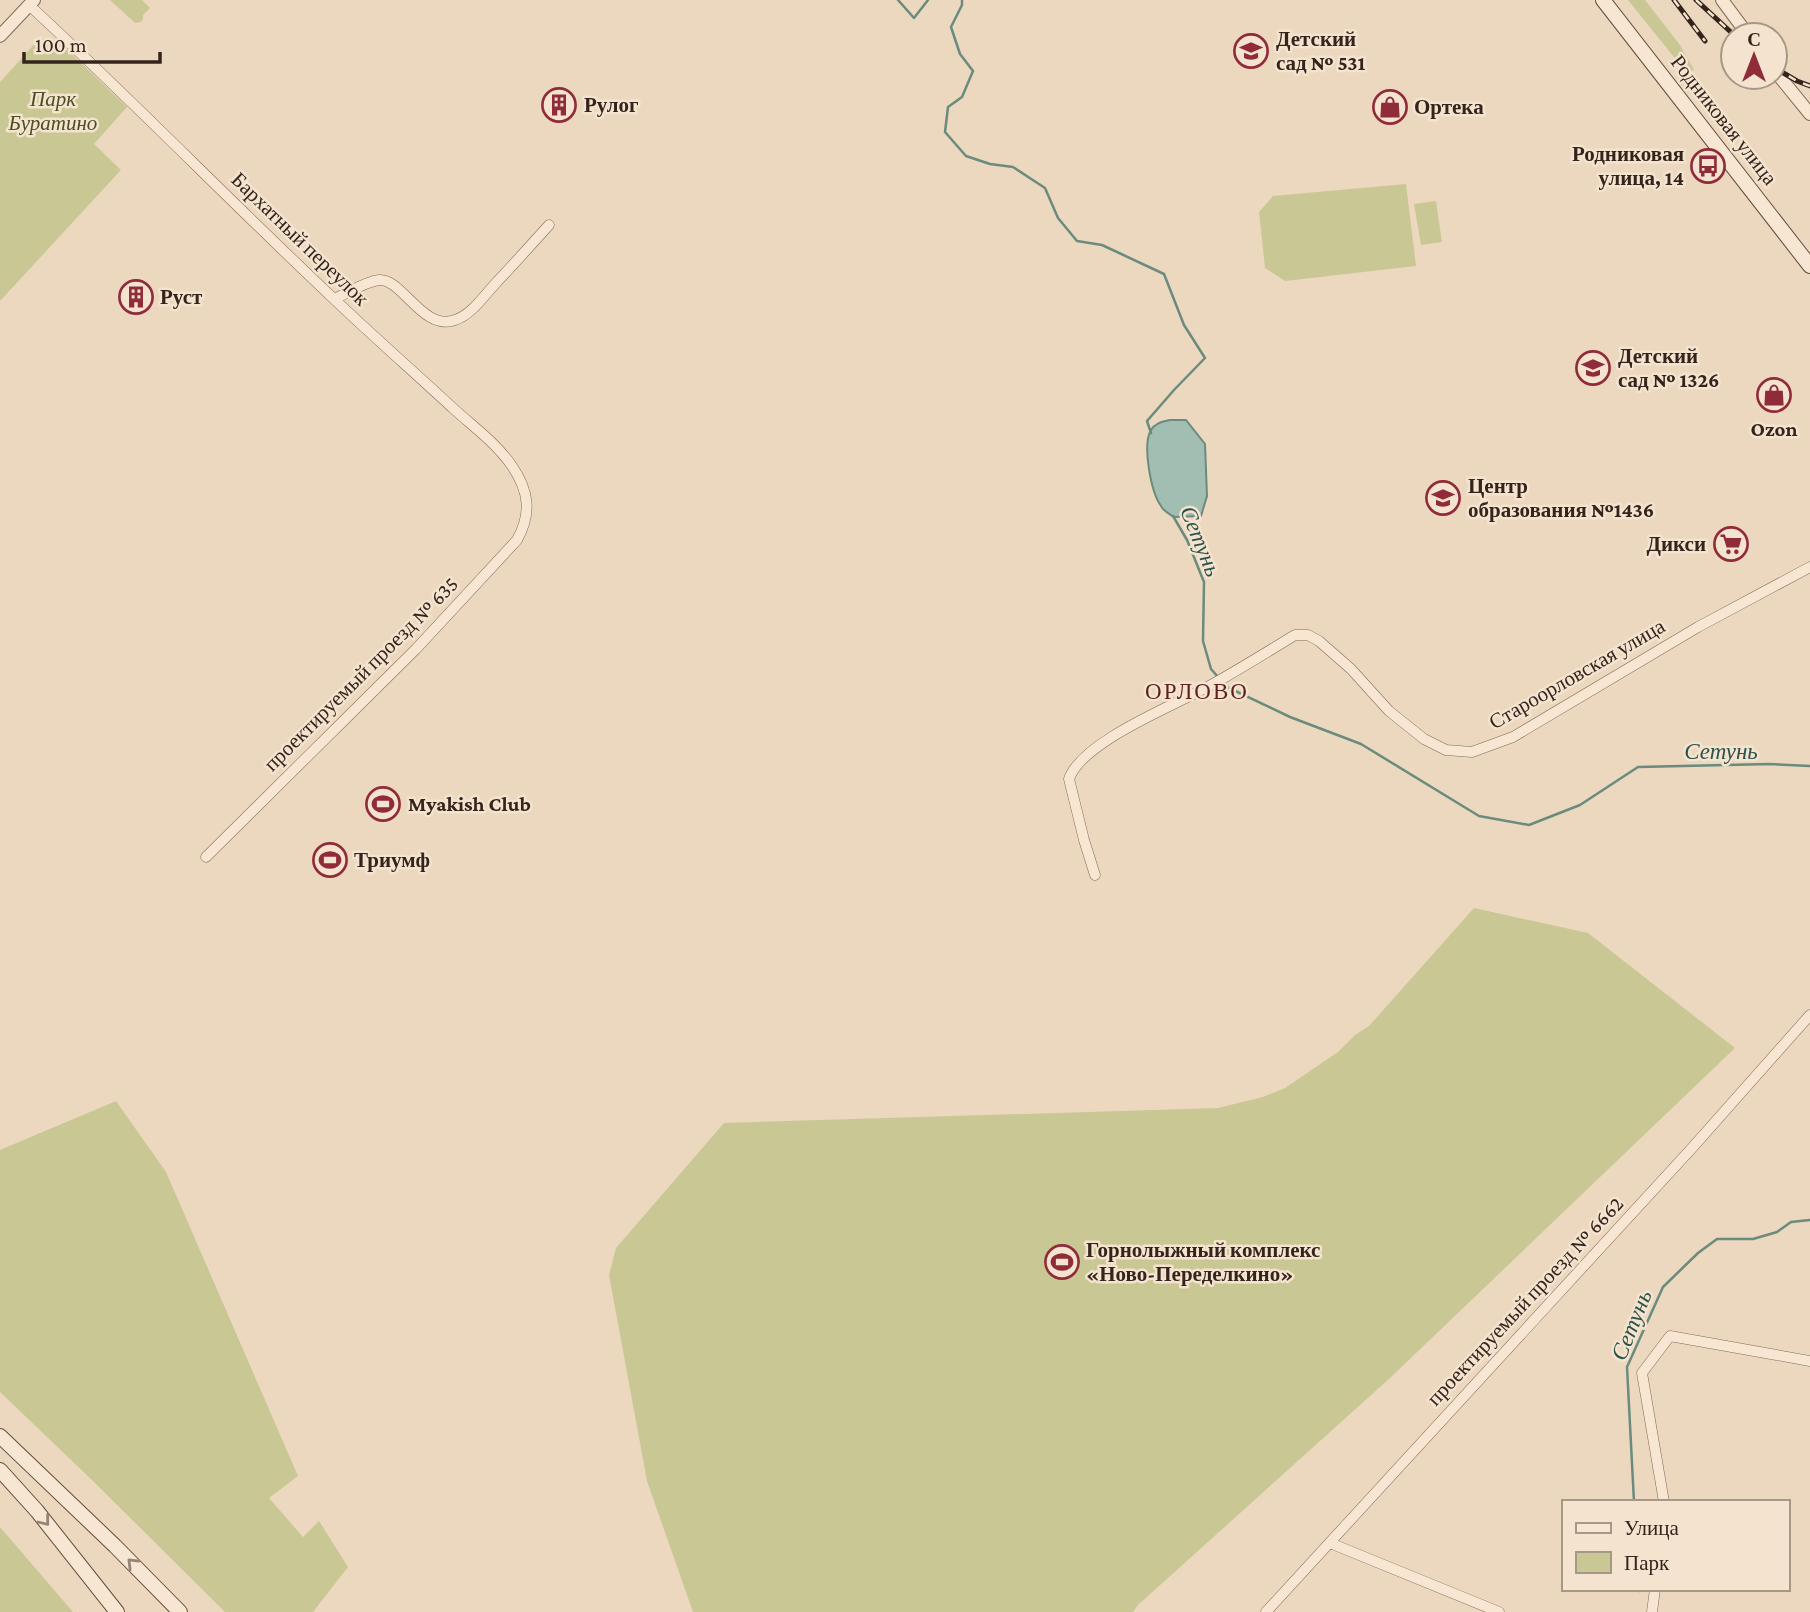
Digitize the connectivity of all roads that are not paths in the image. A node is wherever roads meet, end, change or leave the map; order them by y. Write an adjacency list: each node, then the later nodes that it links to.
1 (1603, 0): 9 (main road, Родниковая улица)
2 (1722, 0): 4 (street)
3 (31, 2): 5 (street); 10 (street, Бархатный переулок)
4 (1738, 21)
5 (0, 36)
6 (1789, 88): 7 (street)
7 (1810, 114)
8 (549, 225): 10 (street)
9 (1810, 266)
10 (334, 299): 11 (street, Бархатный переулок)
11 (528, 509): 13 (street, проектируемый проезд № 635)
12 (1809, 568): 14 (street, Староорловская улица)
13 (206, 857)
14 (1096, 875)
15 (1810, 1015): 20 (street, проектируемый проезд № 6662)
16 (1810, 1361): 19 (street)
17 (0, 1436): 23 (main road, one-way to 17)
18 (0, 1470): 22 (main road, one-way to 22)
19 (1664, 1500)
20 (1330, 1543): 24 (street, проектируемый проезд № 6662); 25 (street)
21 (1655, 1591): 26 (street)
22 (117, 1612)
23 (180, 1612)
24 (1266, 1612)
25 (1499, 1612)
26 (1653, 1612)

